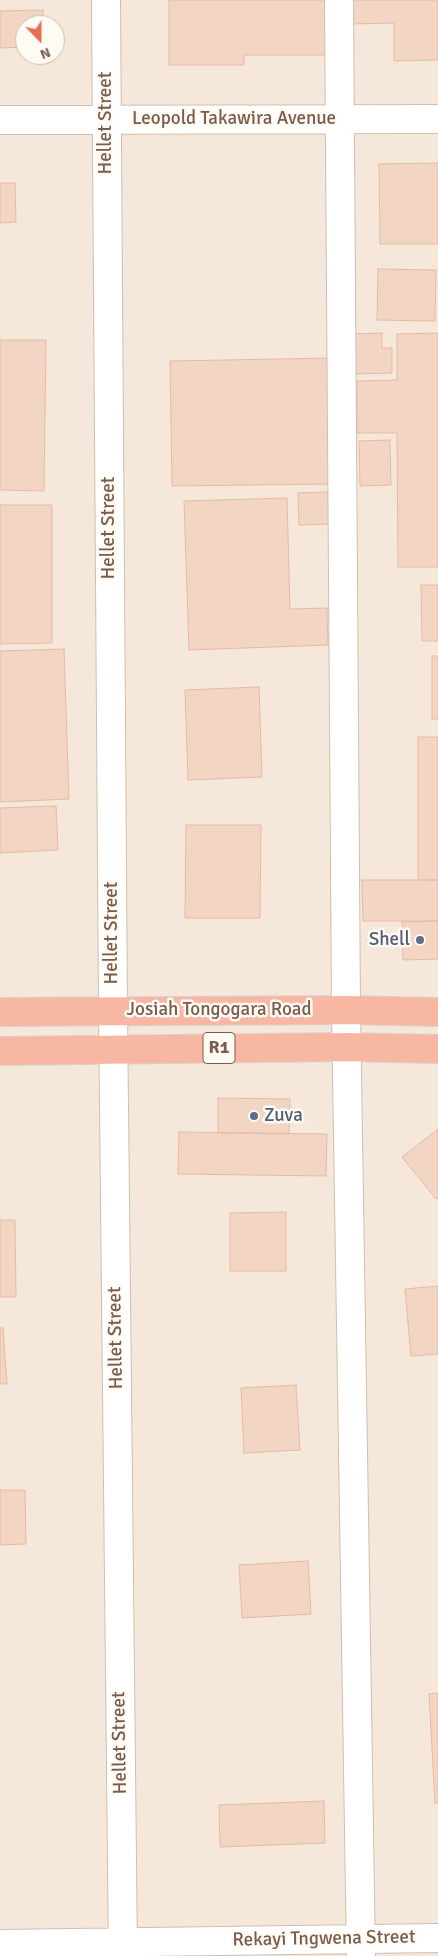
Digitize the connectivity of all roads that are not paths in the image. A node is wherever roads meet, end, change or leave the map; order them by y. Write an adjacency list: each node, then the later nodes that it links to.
1 (106, 0): 3 (street, Hellet Street)
2 (339, 0): 4 (street)
3 (106, 119): 4 (street, Leopold Takawira Avenue); 6 (street, Leopold Takawira Avenue); 8 (street, Hellet Street)
4 (340, 119): 5 (street, Leopold Takawira Avenue); 7 (street)
5 (438, 119)
6 (0, 120)
7 (346, 1010): 8 (highway, Josiah Tongogara Road / R1); 10 (highway, Josiah Tongogara Road / R1); 11 (street)
8 (113, 1011): 9 (highway, Josiah Tongogara Road / R1); 12 (street, Hellet Street)
9 (0, 1012)
10 (438, 1012)
11 (346, 1047): 12 (highway, Josiah Tongogara Road / R1); 13 (highway, Josiah Tongogara Road / R1); 17 (street)
12 (113, 1048): 14 (highway, Josiah Tongogara Road / R1); 18 (street, Hellet Street)
13 (438, 1049)
14 (0, 1050)
15 (438, 1938): 17 (street, Rekayi Tngwena Street)
16 (0, 1944): 18 (street, Rekayi Tngwena Street)
17 (361, 1947): 18 (street, Rekayi Tngwena Street)
18 (123, 1949)

